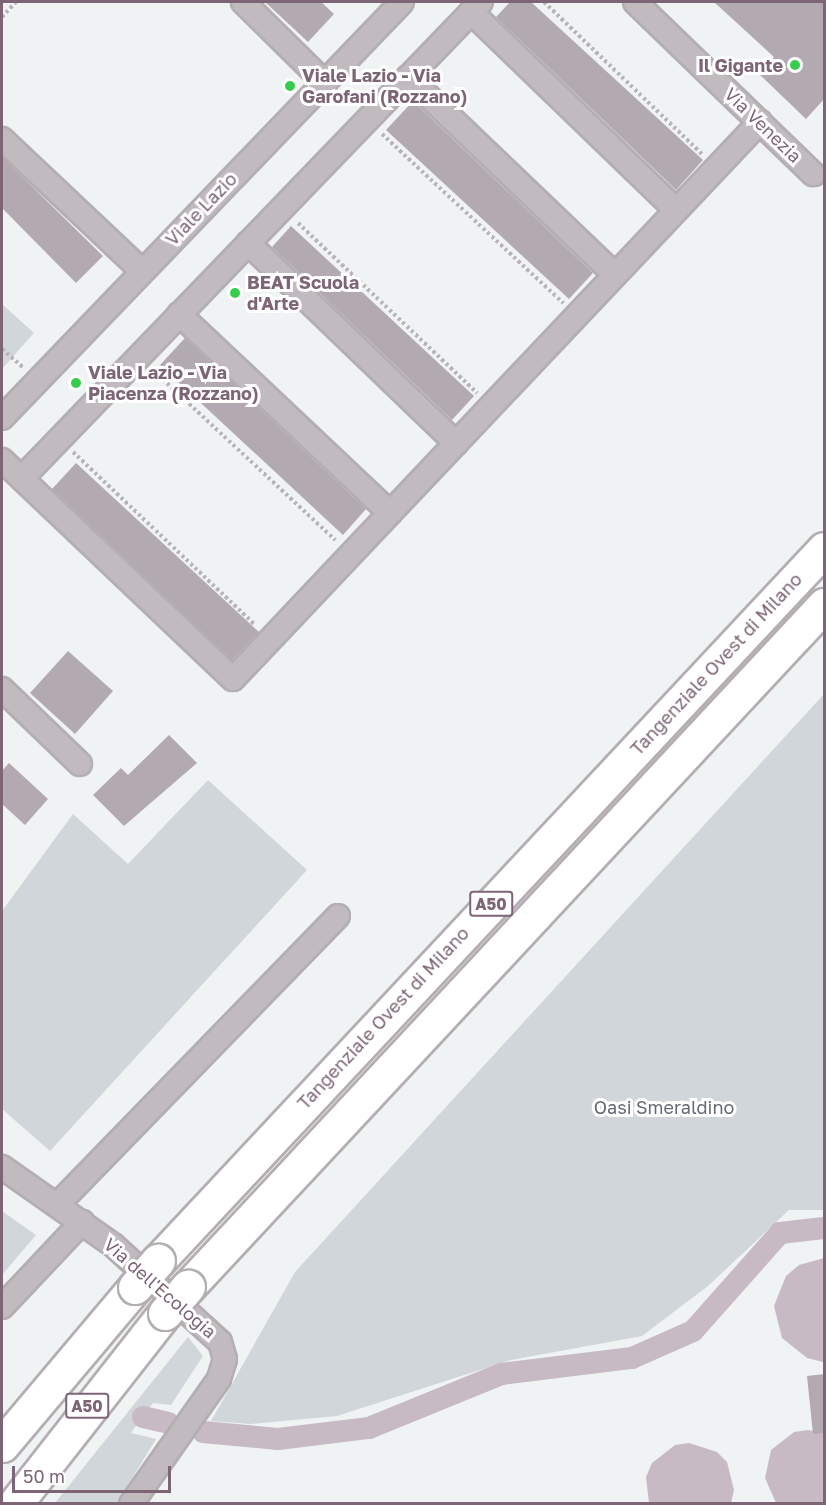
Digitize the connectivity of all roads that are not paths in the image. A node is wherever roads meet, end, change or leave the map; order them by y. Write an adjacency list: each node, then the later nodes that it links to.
1 (243, 2): 6 (street)
2 (402, 2): 6 (street, Viale Lazio)
3 (642, 4): 7 (street, Via Venezia)
4 (476, 7): 5 (street); 10 (street)
5 (408, 77): 11 (street); 13 (street)
6 (324, 82): 12 (street, Viale Lazio)
7 (760, 122): 9 (street, Via Venezia); 10 (street)
8 (2, 139): 12 (street)
9 (813, 174)
10 (676, 210): 13 (street)
11 (248, 243): 14 (street); 16 (street)
12 (142, 271): 15 (street, Viale Lazio)
13 (615, 275): 16 (street)
14 (179, 314): 18 (street); 19 (street)
15 (2, 418)
16 (456, 443): 19 (street)
17 (2, 460): 18 (street)
18 (22, 478): 19 (street)
19 (390, 513)
20 (825, 549): 29 (highway, Tangenziale Ovest di Milano / A50, bridge)
21 (825, 605): 30 (highway, Tangenziale Ovest di Milano / A50, bridge)
22 (2, 690): 23 (street)
23 (80, 764)
24 (338, 916): 26 (street)
25 (2, 1167): 26 (street, Via dell'Ecologia)
26 (57, 1205): 27 (street, Via dell'Ecologia)
27 (82, 1222): 28 (street); 31 (street, Via dell'Ecologia)
28 (2, 1307)
29 (2, 1445)
30 (15, 1503)
31 (130, 1503)

